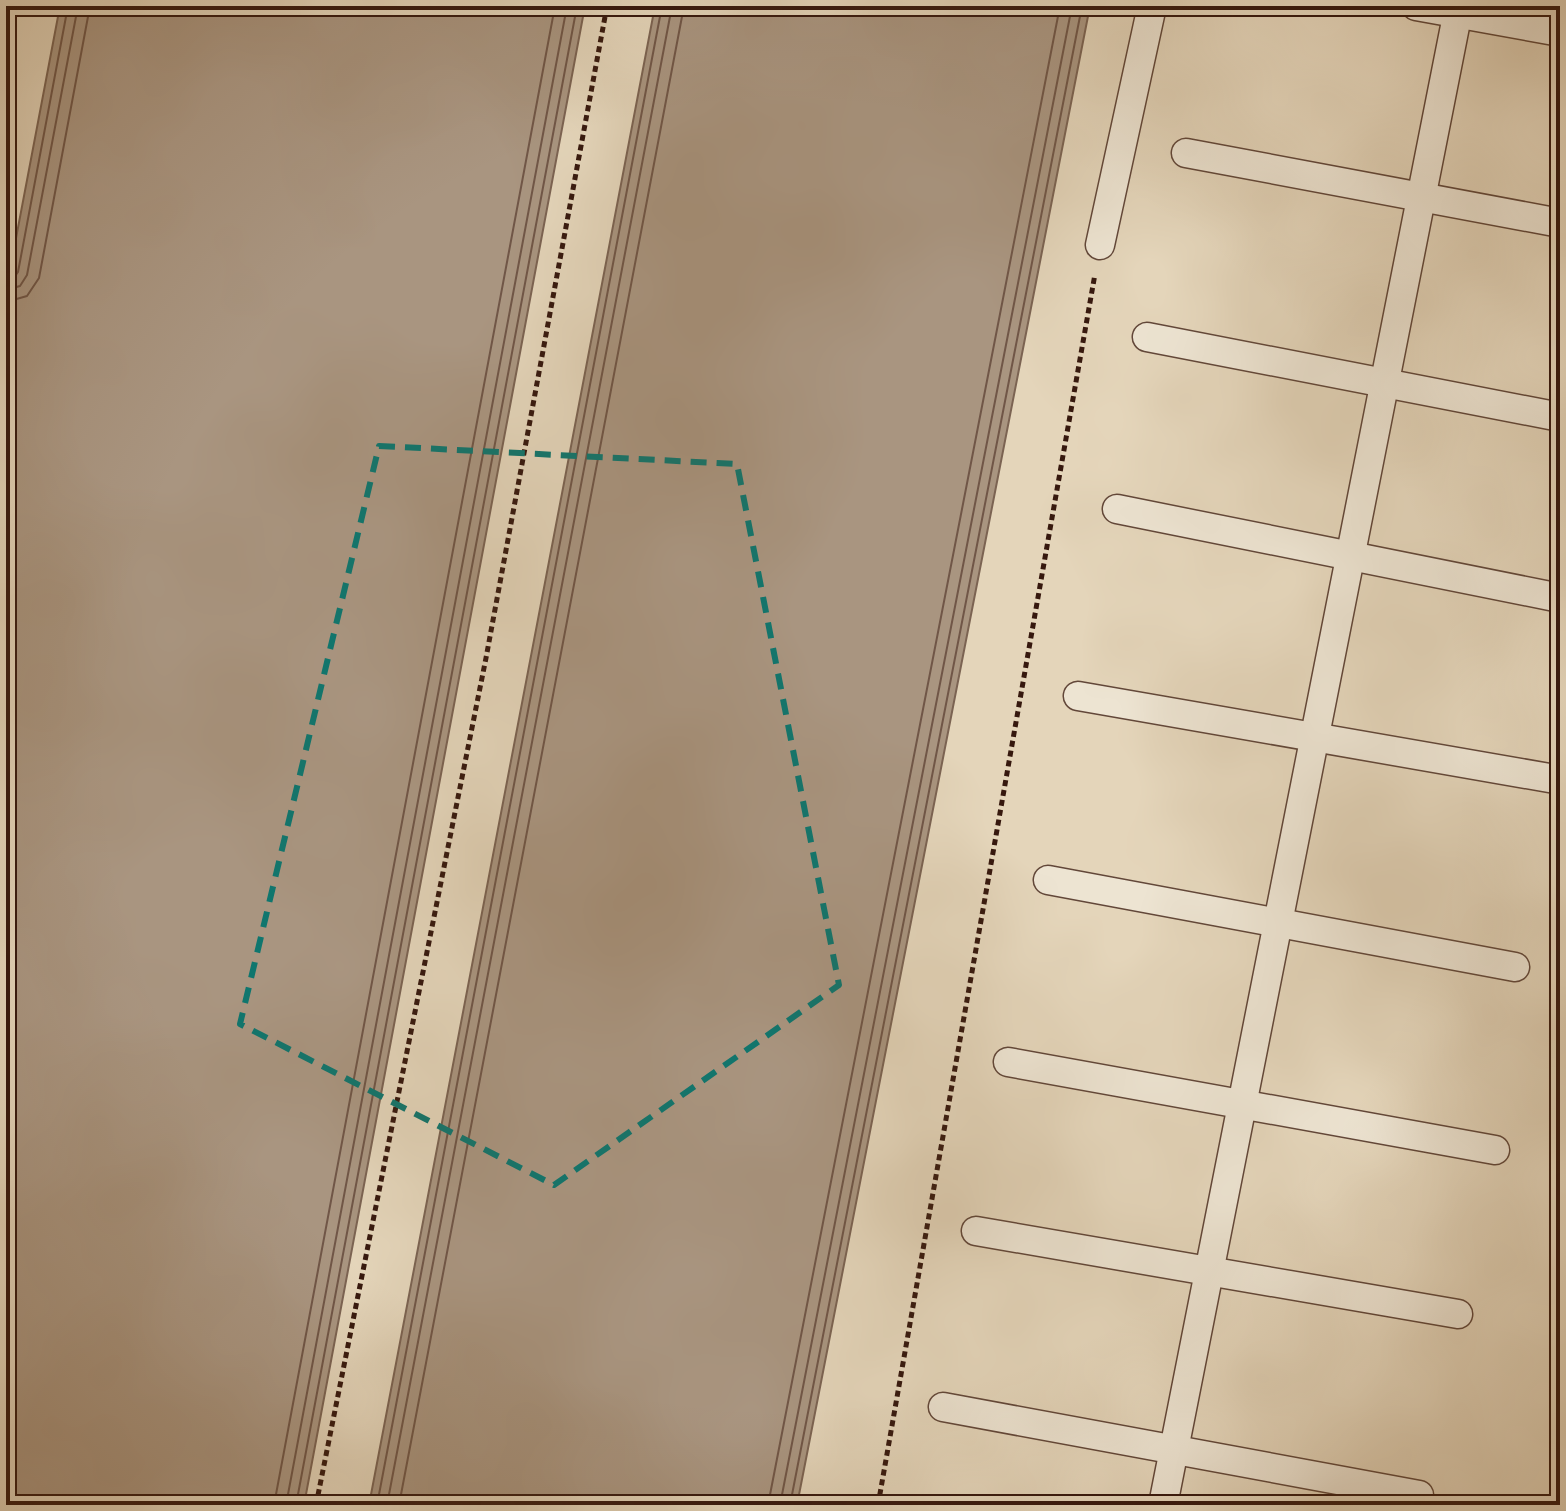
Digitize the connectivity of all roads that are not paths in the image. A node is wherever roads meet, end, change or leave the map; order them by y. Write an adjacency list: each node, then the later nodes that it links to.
1 (1152, 6): 8 (street)
2 (1416, 6): 3 (street)
3 (1458, 10): 4 (street); 6 (street)
4 (1560, 32)
5 (1186, 153): 6 (street)
6 (1421, 197): 7 (street); 10 (street)
7 (1560, 223)
8 (1100, 245)
9 (1147, 337): 10 (street)
10 (1385, 383): 11 (street); 13 (street)
11 (1560, 417)
12 (1117, 509): 13 (street)
13 (1351, 556): 14 (street); 16 (street)
14 (1560, 598)
15 (1078, 696): 16 (street)
16 (1315, 737): 17 (street); 19 (street)
17 (1555, 779)
18 (1048, 880): 19 (street)
19 (1278, 924): 20 (street); 22 (street)
20 (1515, 967)
21 (1008, 1062): 22 (street)
22 (1243, 1104): 23 (street); 25 (street)
23 (1495, 1150)
24 (976, 1231): 25 (street)
25 (1209, 1271): 26 (street); 28 (street)
26 (1458, 1314)
27 (943, 1407): 28 (street)
28 (1174, 1449): 29 (street); 30 (street)
29 (1419, 1495)
30 (1163, 1505)

